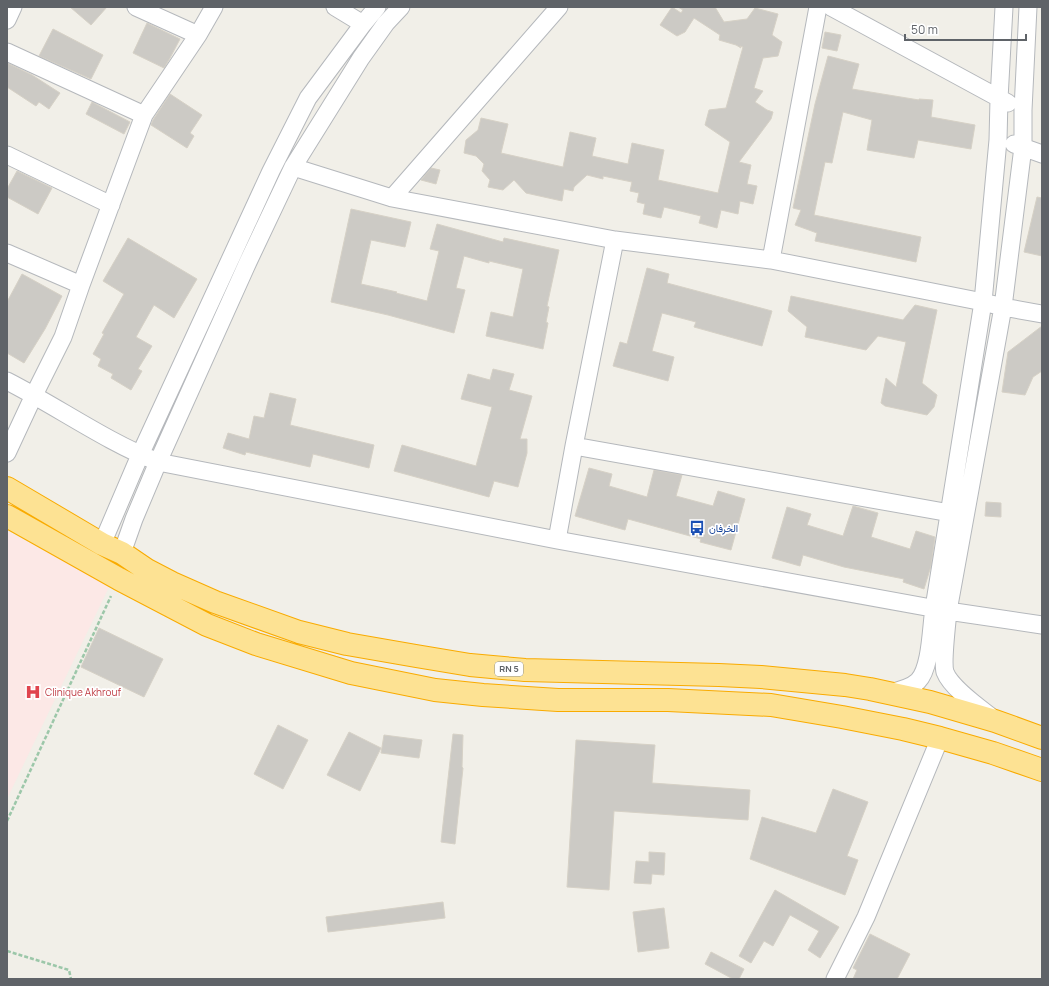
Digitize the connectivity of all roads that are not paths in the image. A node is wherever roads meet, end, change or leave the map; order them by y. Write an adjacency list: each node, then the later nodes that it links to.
1 (13, 7): 12 (street)
2 (136, 7): 14 (street)
3 (214, 7): 14 (street)
4 (335, 7): 13 (street)
5 (377, 7): 13 (street)
6 (401, 7): 23 (street)
7 (559, 7): 24 (street)
8 (818, 7): 28 (street)
9 (831, 7): 16 (street)
10 (1004, 7): 16 (street)
11 (1028, 7): 17 (street)
12 (7, 20)
13 (363, 24): 37 (street)
14 (198, 35): 18 (street)
15 (7, 52): 18 (street)
16 (999, 99): 17 (street); 19 (street)
17 (1023, 110): 20 (street)
18 (144, 116): 25 (street)
19 (998, 140): 20 (street); 30 (street)
20 (1023, 147): 21 (street); 31 (street)
21 (1042, 154)
22 (7, 155): 25 (street)
23 (292, 167): 24 (street); 38 (street)
24 (392, 198): 26 (street)
25 (111, 205): 29 (street)
26 (615, 240): 28 (street); 35 (street)
27 (7, 253): 29 (street)
28 (771, 260): 30 (street)
29 (81, 285): 34 (street)
30 (984, 302): 31 (street); 40 (street)
31 (1002, 308): 32 (street); 45 (street)
32 (1042, 314)
33 (7, 381): 34 (street)
34 (34, 395): 36 (street); 37 (street)
35 (574, 446): 40 (street); 42 (street)
36 (7, 454)
37 (140, 455): 38 (street); 43 (street)
38 (158, 462): 42 (street); 44 (street)
39 (7, 488): 43 (highway, RN 5)
40 (950, 513): 45 (street)
41 (7, 516): 49 (highway)
42 (557, 540): 45 (street)
43 (102, 544): 44 (highway, RN 5)
44 (122, 553): 47 (highway, RN 5)
45 (941, 609): 46 (street); 47 (street); 48 (street)
46 (1042, 625)
47 (889, 693): 48 (highway, RN 5)
48 (995, 720): 50 (highway, RN 5)
49 (940, 738): 51 (highway); 52 (street)
50 (1042, 738)
51 (1042, 770)
52 (835, 979)

